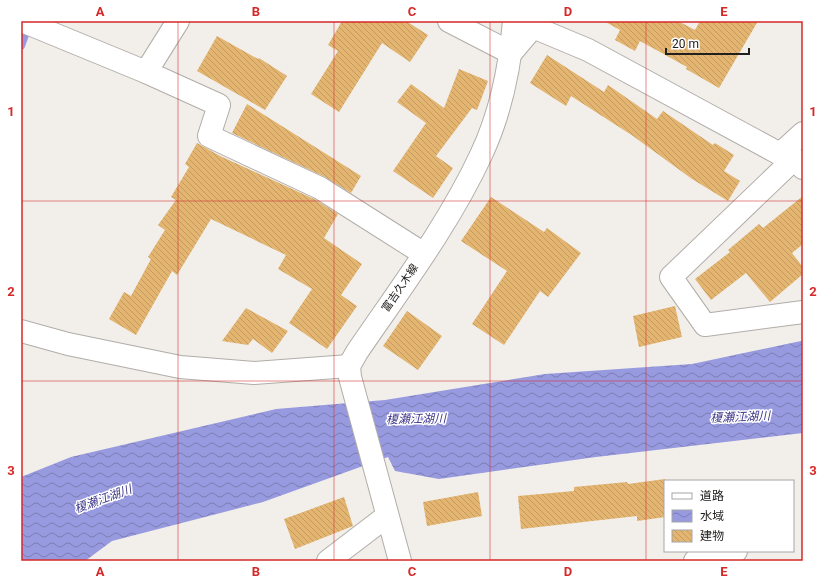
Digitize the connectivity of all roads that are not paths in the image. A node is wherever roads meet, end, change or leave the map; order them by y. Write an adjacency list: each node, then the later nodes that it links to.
1 (22, 21): 6 (street)
2 (178, 21): 6 (street)
3 (449, 21): 5 (street)
4 (514, 21): 5 (street, 富吉久木線)
5 (511, 54): 8 (street); 9 (street, 富吉久木線)
6 (146, 72): 9 (street)
7 (803, 133): 8 (street)
8 (792, 160): 10 (street)
9 (424, 254): 12 (street, 富吉久木線)
10 (803, 312)
11 (21, 330): 12 (street)
12 (349, 366): 13 (street)
13 (387, 516): 15 (street); 16 (street)
14 (732, 552): 17 (street)
15 (328, 561)
16 (400, 561)
17 (695, 561)

